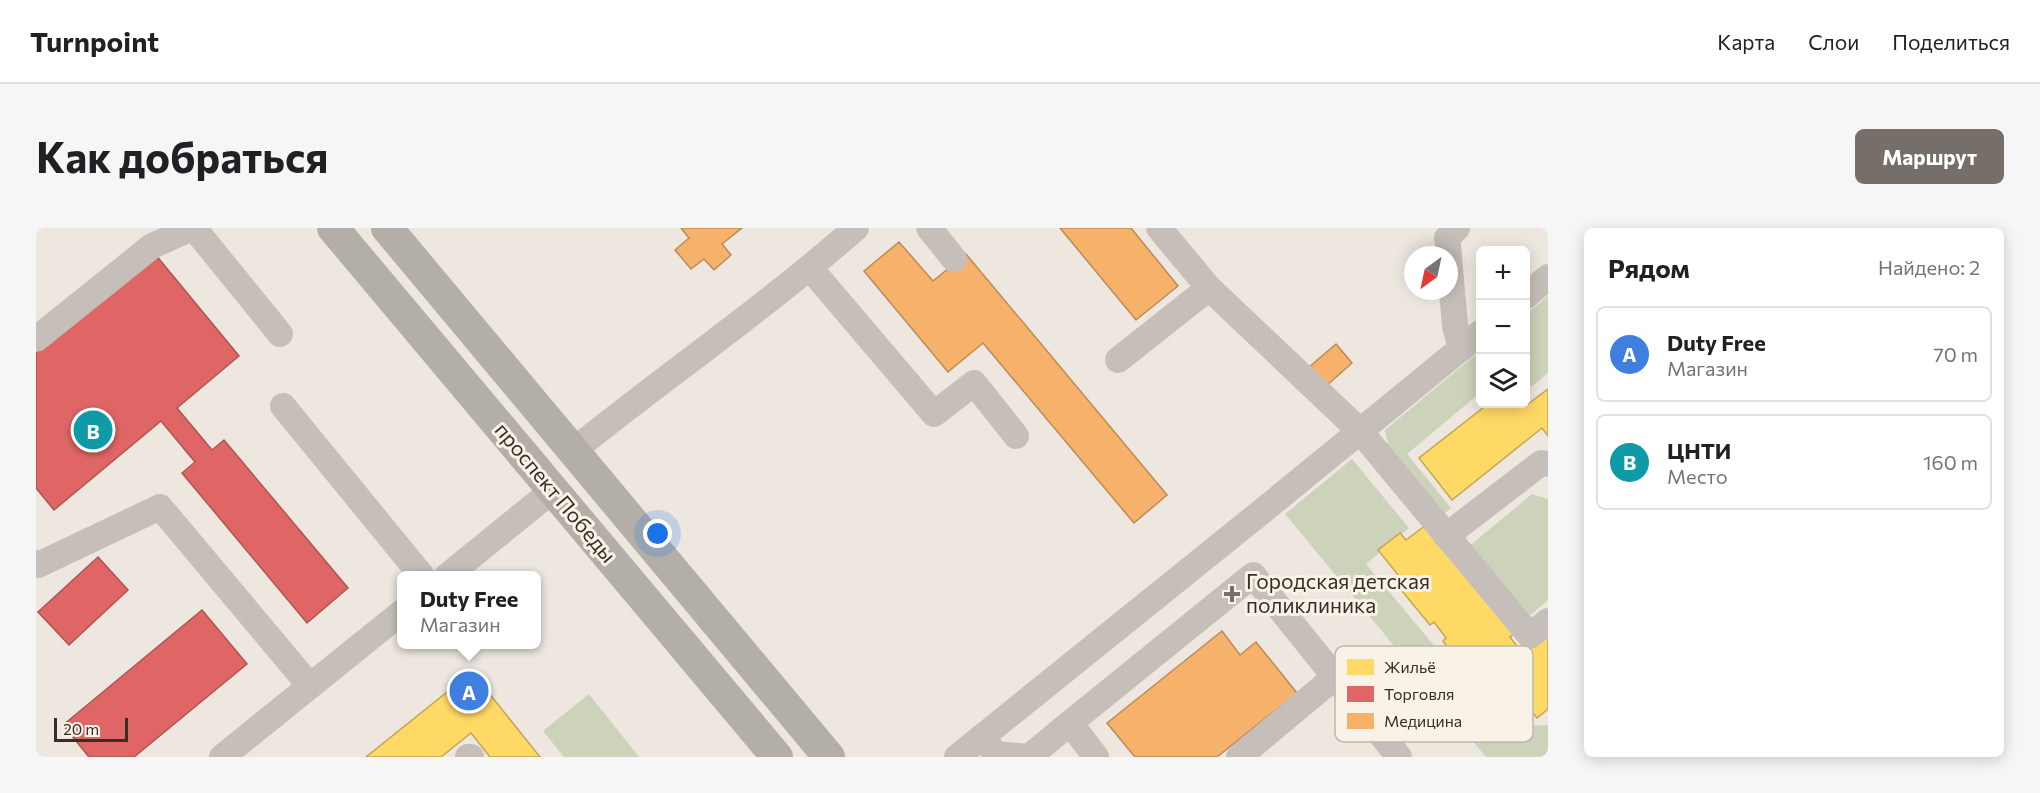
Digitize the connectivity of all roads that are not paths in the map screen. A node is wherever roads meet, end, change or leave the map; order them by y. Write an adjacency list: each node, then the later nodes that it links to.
1 (193, 228): 15 (street); 17 (street)
2 (333, 228): 25 (main road, проспект Победы)
3 (387, 228): 23 (main road, проспект Победы)
4 (856, 228): 10 (street)
5 (928, 228): 9 (street)
6 (1159, 228): 12 (street)
7 (1457, 228): 8 (street)
8 (1448, 246)
9 (954, 259)
10 (810, 268): 22 (street); 23 (street)
11 (1548, 277): 13 (street)
12 (1209, 288): 19 (street); 21 (street)
13 (1530, 293)
14 (1453, 300): 18 (street)
15 (280, 334)
16 (1476, 336): 18 (street)
17 (36, 339)
18 (1461, 349): 21 (street)
19 (1118, 360)
20 (283, 406): 28 (street)
21 (1360, 431): 26 (street); 36 (street)
22 (1016, 436)
23 (573, 451): 40 (main road, проспект Победы)
24 (1548, 464): 26 (street)
25 (553, 490): 29 (street); 39 (main road, проспект Победы)
26 (1446, 536): 31 (street)
27 (36, 562): 34 (street)
28 (418, 571)
29 (453, 571)
30 (397, 616): 34 (street)
31 (1548, 621)
32 (1335, 675): 35 (street)
33 (1335, 677): 44 (street)
34 (310, 686): 38 (street)
35 (1070, 723): 42 (street); 43 (street)
36 (982, 737): 41 (street); 42 (street)
37 (1387, 742): 45 (street)
38 (222, 757)
39 (777, 757)
40 (829, 757)
41 (957, 757)
42 (1029, 757)
43 (1096, 757)
44 (1239, 757)
45 (1399, 757)

